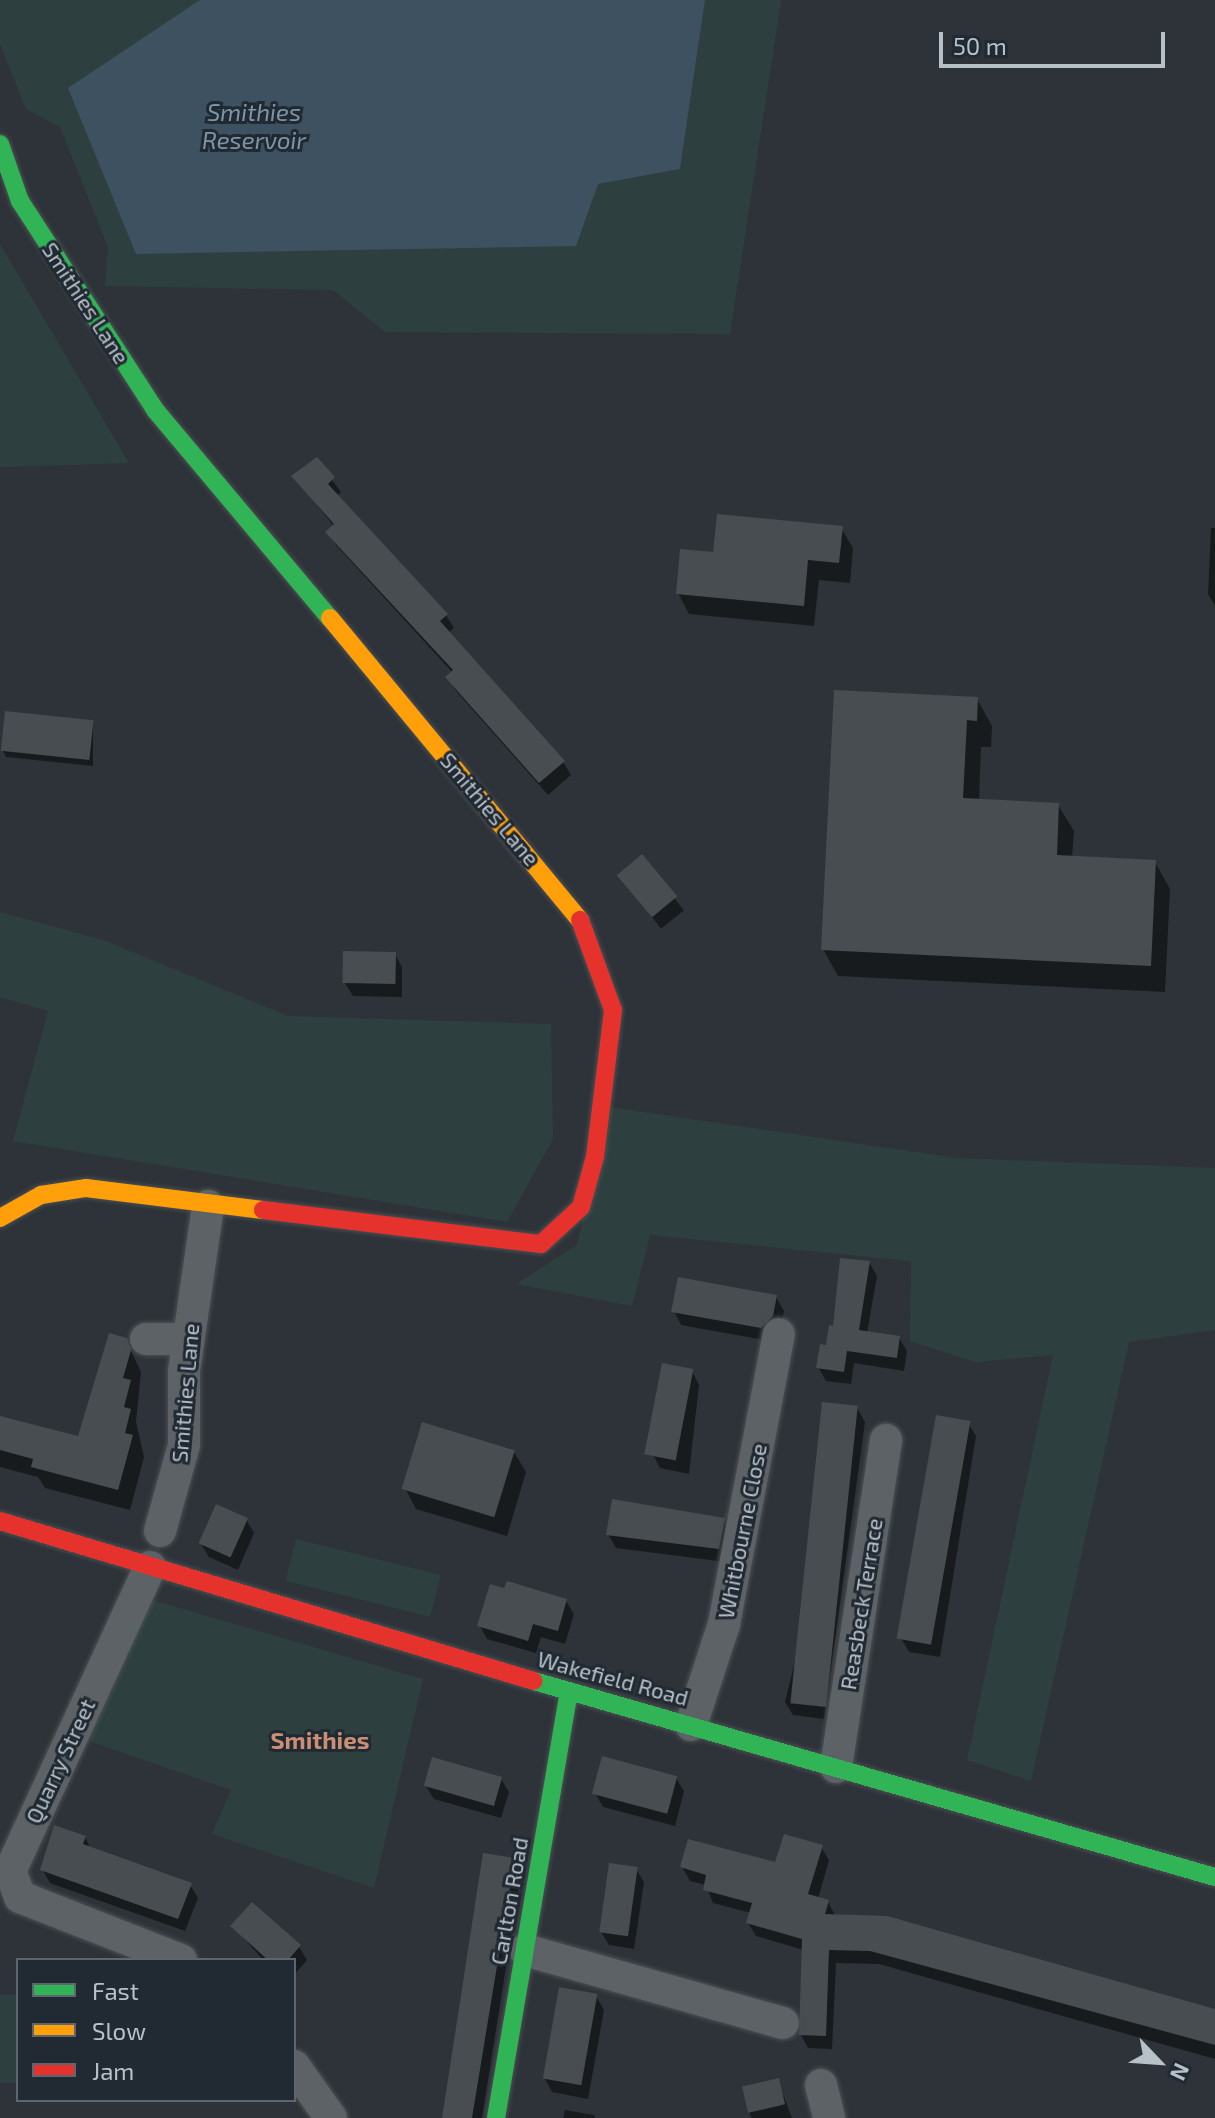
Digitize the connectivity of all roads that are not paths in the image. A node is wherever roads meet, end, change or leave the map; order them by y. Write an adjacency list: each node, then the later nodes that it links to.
1 (0, 144): 2 (street, Smithies Lane)
2 (208, 1206): 3 (street, Smithies Lane); 6 (street, Smithies Lane)
3 (0, 1218)
4 (779, 1334): 12 (street, Whitbourne Close)
5 (146, 1339): 6 (street)
6 (188, 1339): 9 (street, Smithies Lane)
7 (886, 1440): 13 (street, Reasbeck Terrace)
8 (0, 1521): 10 (street, Wakefield Road)
9 (160, 1531)
10 (150, 1567): 11 (street, Wakefield Road); 16 (street, Quarry Street)
11 (569, 1692): 12 (street, Wakefield Road); 15 (street, Carlton Road)
12 (691, 1725): 13 (street, Wakefield Road)
13 (836, 1767): 14 (street, Wakefield Road)
14 (1215, 1877)
15 (525, 1950): 17 (street); 21 (street, Carlton Road)
16 (176, 1957)
17 (783, 2023)
18 (296, 2069): 20 (street)
19 (821, 2085): 22 (street)
20 (331, 2118)
21 (496, 2118)
22 (829, 2118)

